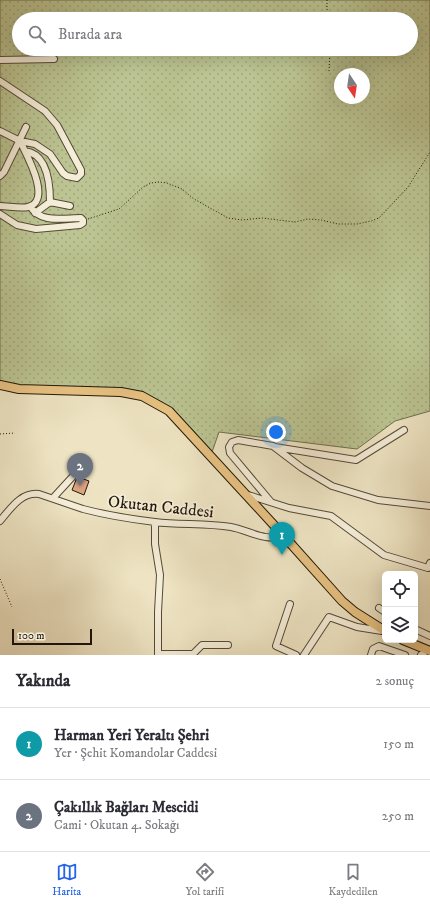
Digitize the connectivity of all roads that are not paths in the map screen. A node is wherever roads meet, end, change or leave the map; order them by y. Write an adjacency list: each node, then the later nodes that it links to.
1 (54, 59): 2 (street)
2 (0, 60)
3 (0, 81): 6 (street)
4 (26, 127): 6 (street)
5 (0, 131): 6 (street)
6 (20, 141): 7 (street); 8 (street)
7 (25, 151): 9 (street); 11 (street)
8 (0, 176)
9 (50, 202): 12 (street); 13 (street)
10 (0, 206): 11 (street)
11 (30, 206): 13 (street)
12 (70, 206)
13 (34, 213): 14 (street)
14 (0, 214)
15 (0, 385): 19 (main road)
16 (404, 430): 17 (street)
17 (273, 446): 21 (street); 22 (street)
18 (87, 461): 20 (street)
19 (244, 493): 21 (street); 25 (main road)
20 (53, 498): 23 (street, Okutan Caddesi); 24 (street, Okutan Caddesi)
21 (270, 502): 26 (street)
22 (430, 506)
23 (0, 521)
24 (155, 522): 25 (street, Okutan Caddesi); 37 (street)
25 (283, 535): 30 (main road)
26 (430, 563)
27 (290, 604): 38 (street)
28 (379, 608): 29 (street)
29 (382, 610)
30 (382, 629)
31 (418, 630): 33 (street)
32 (382, 631): 39 (street)
33 (430, 636)
34 (411, 643): 36 (main road)
35 (228, 646): 37 (street)
36 (429, 650): 42 (street)
37 (158, 655)
38 (296, 655)
39 (304, 655)
40 (371, 655): 41 (street)
41 (405, 655)
42 (421, 655)

